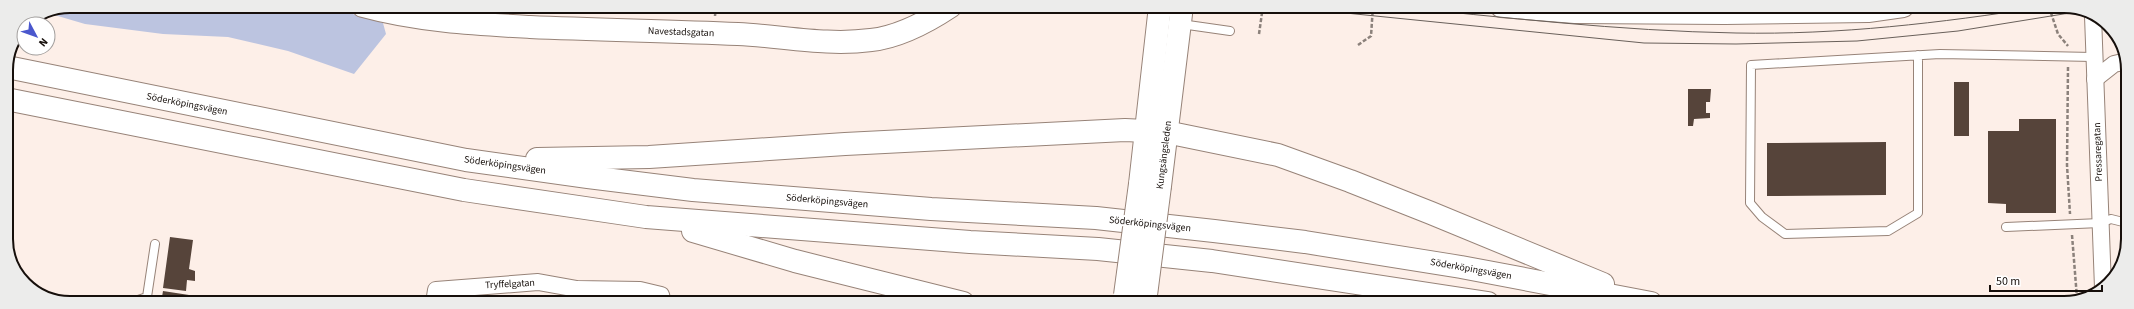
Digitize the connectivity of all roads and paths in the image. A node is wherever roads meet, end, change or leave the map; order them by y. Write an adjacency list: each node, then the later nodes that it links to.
1 (418, 13): 2 (main road, Navestadsgatan)
2 (941, 13)
3 (1262, 13): 9 (path)
4 (1372, 13): 10 (path)
5 (2052, 13): 12 (path)
6 (1170, 17): 8 (lane); 18 (main road, Kungsängsleden)
7 (2093, 21): 13 (street, Pressaregatan)
8 (1230, 31)
9 (1259, 34)
10 (1358, 45)
11 (1918, 55): 11 (lane); 12 (lane)
12 (2068, 56): 13 (lane); 23 (path)
13 (2093, 57): 16 (street, Pressaregatan)
14 (2120, 62): 16 (street)
15 (13, 68): 19 (main road, Söderköpingsvägen)
16 (2095, 79): 22 (street, Pressaregatan)
17 (13, 100): 20 (main road)
18 (1156, 132): 19 (main road); 32 (main road, Kungsängsleden, bridge); 35 (main road)
19 (466, 160): 34 (main road, Söderköpingsvägen)
20 (646, 217): 31 (main road); 33 (main road)
21 (2121, 222): 22 (lane)
22 (2100, 223): 23 (lane); 26 (street, Pressaregatan)
23 (2071, 225): 24 (lane); 27 (path)
24 (2006, 227)
25 (155, 244): 28 (lane)
26 (2103, 281)
27 (2077, 295)
28 (147, 296)
29 (435, 296): 30 (street, Tryffelgatan)
30 (661, 296)
31 (936, 296)
32 (1135, 296)
33 (1442, 296)
34 (1617, 296)
35 (1634, 296)

